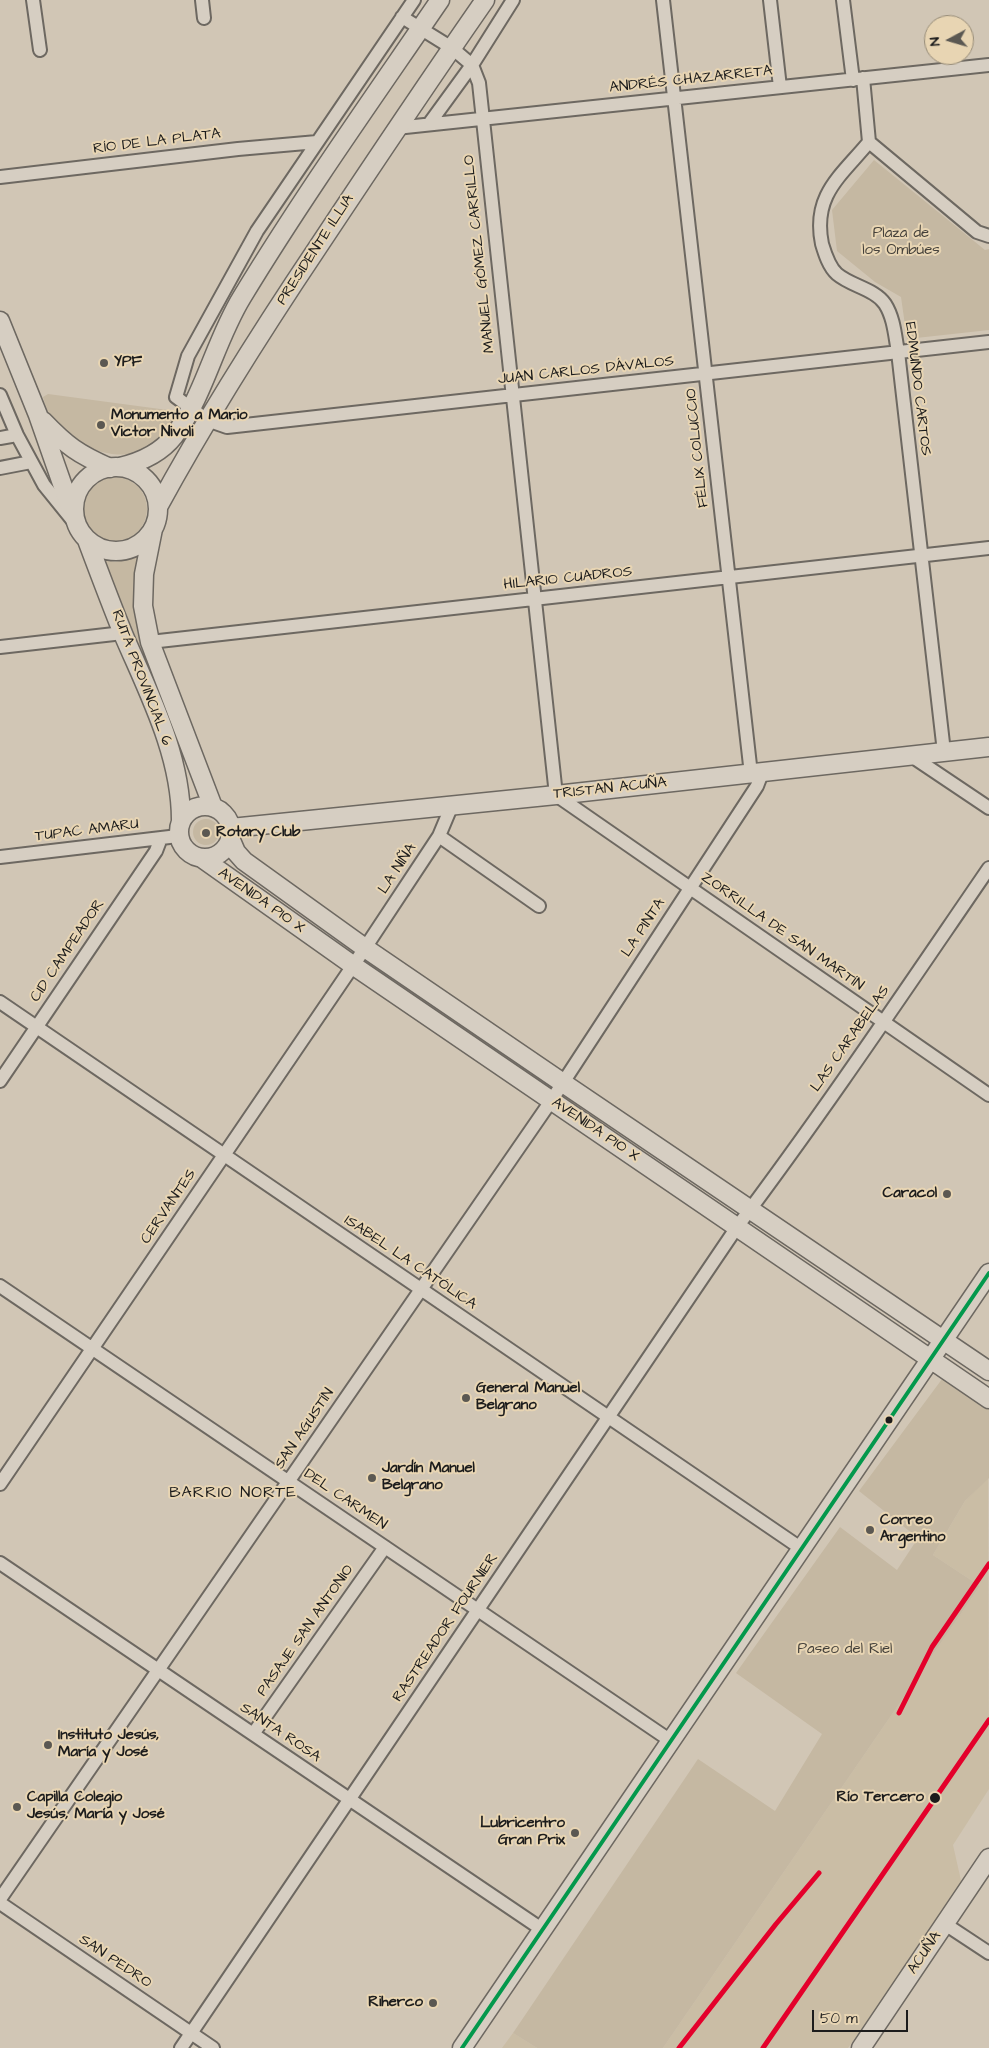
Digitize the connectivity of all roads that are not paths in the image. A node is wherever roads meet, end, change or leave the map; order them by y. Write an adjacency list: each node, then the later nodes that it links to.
1 (33, 0): 14 (street)
2 (202, 0): 11 (street)
3 (414, 0): 10 (street)
4 (440, 0): 12 (main road)
5 (485, 0): 13 (main road, PRESIDENTE ILLIA)
6 (513, 0): 15 (street)
7 (663, 0): 19 (street, FÉLIX COLUCCIO)
8 (770, 0): 18 (street)
9 (843, 0): 17 (street)
10 (402, 17): 12 (street); 23 (street)
11 (204, 18)
12 (420, 29): 13 (street); 33 (main road)
13 (452, 48): 15 (street); 22 (main road, PRESIDENTE ILLIA)
14 (40, 50)
15 (472, 65): 20 (street, MANUEL GÓMEZ CARRILLO); 21 (street)
16 (989, 65): 17 (street, ANDRÉS CHAZARRETA)
17 (858, 79): 18 (street, ANDRÉS CHAZARRETA); 24 (street)
18 (780, 87): 19 (street, ANDRÉS CHAZARRETA)
19 (675, 98): 20 (street, ANDRÉS CHAZARRETA); 30 (street, FÉLIX COLUCCIO)
20 (482, 119): 21 (street, ANDRÉS CHAZARRETA); 32 (street, MANUEL GÓMEZ CARRILLO)
21 (429, 124): 22 (street, ANDRÉS CHAZARRETA)
22 (396, 128): 35 (main road, PRESIDENTE ILLIA)
23 (318, 142): 25 (street, RÍO DE LA PLATA); 33 (street, JUAN CARLOS DÁVALOS)
24 (869, 142): 26 (street); 29 (street, EDMUNDO CARTOS)
25 (0, 177)
26 (989, 236)
27 (0, 321): 34 (main road, RUTA PROVINCIAL 6)
28 (989, 342): 29 (street, JUAN CARLOS DÁVALOS)
29 (898, 352): 30 (street, JUAN CARLOS DÁVALOS); 45 (street, EDMUNDO CARTOS)
30 (706, 374): 32 (street, JUAN CARLOS DÁVALOS); 46 (street, FÉLIX COLUCCIO)
31 (0, 395): 36 (street)
32 (512, 395): 35 (street, JUAN CARLOS DÁVALOS); 47 (street, MANUEL GÓMEZ CARRILLO)
33 (192, 409): 35 (street, JUAN CARLOS DÁVALOS); 39 (main road)
34 (38, 415): 39 (main road); 43 (main road, RUTA PROVINCIAL 6)
35 (207, 420): 41 (main road, PRESIDENTE ILLIA)
36 (17, 436): 37 (street); 38 (street)
37 (0, 438)
38 (31, 462): 40 (street); 43 (street)
39 (115, 467): 41 (main road); 43 (main road)
40 (0, 468)
41 (158, 508): 42 (main road)
42 (153, 529): 43 (main road); 49 (main road, RUTA PROVINCIAL 6)
43 (80, 530): 48 (main road, RUTA PROVINCIAL 6)
44 (989, 548): 45 (street, HILARIO CUADROS)
45 (920, 556): 46 (street, HILARIO CUADROS); 52 (street, EDMUNDO CARTOS)
46 (729, 577): 47 (street, HILARIO CUADROS); 54 (street, FÉLIX COLUCCIO)
47 (535, 599): 49 (street, HILARIO CUADROS); 55 (street, MANUEL GÓMEZ CARRILLO)
48 (123, 633): 50 (street); 59 (main road, RUTA PROVINCIAL 6)
49 (150, 642): 57 (main road, RUTA PROVINCIAL 6)
50 (0, 647)
51 (989, 747): 52 (main road, TRISTAN ACUÑA)
52 (944, 752): 53 (main road, TRISTAN ACUÑA)
53 (912, 757): 54 (main road, TRISTAN ACUÑA); 58 (street)
54 (756, 773): 55 (main road, TRISTAN ACUÑA); 66 (street, LA PINTA)
55 (556, 795): 56 (main road, TRISTAN ACUÑA); 66 (street, ZORRILLA DE SAN MARTÍN)
56 (452, 805): 60 (main road, TRISTAN ACUÑA); 61 (street, LA NIÑA)
57 (213, 807): 59 (main road); 60 (main road)
58 (989, 808)
59 (180, 828): 62 (street, TUPAC AMARU); 64 (main road)
60 (231, 833): 64 (main road); 68 (main road, AVENIDA PIO X)
61 (439, 836): 67 (street); 68 (street, LA NIÑA)
62 (161, 838): 63 (street, TUPAC AMARU); 72 (street, CID CAMPEADOR)
63 (0, 858)
64 (203, 859): 69 (main road, AVENIDA PIO X)
65 (989, 868): 71 (street, LAS CARABELAS)
66 (689, 888): 71 (street, ZORRILLA DE SAN MARTÍN); 74 (street, LA PINTA)
67 (540, 906)
68 (365, 948): 69 (street, CERVANTES); 74 (main road, AVENIDA PIO X)
69 (354, 966): 76 (main road, AVENIDA PIO X); 77 (street, CERVANTES)
70 (0, 1002): 72 (street, ISABEL LA CATÓLICA)
71 (883, 1022): 75 (street, ZORRILLA DE SAN MARTÍN); 78 (street, LAS CARABELAS)
72 (36, 1027): 73 (street, CID CAMPEADOR); 77 (street, ISABEL LA CATÓLICA)
73 (0, 1081)
74 (563, 1083): 76 (street, LA PINTA); 78 (main road, AVENIDA PIO X)
75 (989, 1095)
76 (551, 1100): 79 (main road, AVENIDA PIO X); 82 (street, SAN AGUSTÍN)
77 (224, 1155): 82 (street, ISABEL LA CATÓLICA); 84 (street, CERVANTES)
78 (751, 1210): 79 (street, LAS CARABELAS); 83 (main road, AVENIDA PIO X)
79 (737, 1227): 85 (main road, AVENIDA PIO X); 88 (street, RASTREADOR FOURNIER)
80 (989, 1273): 83 (main road)
81 (0, 1286): 84 (street, DEL CARMEN)
82 (419, 1290): 88 (street, ISABEL LA CATÓLICA); 89 (street, SAN AGUSTÍN)
83 (944, 1340): 85 (main road); 86 (main road, AVENIDA PIO X)
84 (92, 1348): 89 (street, DEL CARMEN); 90 (street, CERVANTES)
85 (931, 1360): 87 (main road, AVENIDA PIO X); 92 (main road)
86 (989, 1370)
87 (989, 1399)
88 (609, 1416): 92 (street, ISABEL LA CATÓLICA); 94 (street, RASTREADOR FOURNIER)
89 (288, 1482): 91 (street, DEL CARMEN); 95 (street, SAN AGUSTÍN)
90 (0, 1484)
91 (385, 1547): 94 (street, DEL CARMEN); 96 (street, PASAJE SAN ANTONIO)
92 (802, 1549): 97 (main road)
93 (0, 1563): 95 (street, SANTA ROSA)
94 (478, 1610): 97 (street, DEL CARMEN); 98 (street, RASTREADOR FOURNIER)
95 (158, 1670): 96 (street, SANTA ROSA); 100 (street, SAN AGUSTÍN)
96 (253, 1734): 98 (street, SANTA ROSA)
97 (671, 1741): 102 (main road)
98 (350, 1799): 102 (street, SANTA ROSA); 104 (street, RASTREADOR FOURNIER)
99 (989, 1858): 101 (main road, ACUÑA)
100 (0, 1901): 104 (street, SAN PEDRO)
101 (945, 1924): 103 (street); 108 (main road, ACUÑA)
102 (543, 1930): 107 (main road)
103 (989, 1953)
104 (191, 2033): 105 (street, RASTREADOR FOURNIER); 106 (street, SAN PEDRO)
105 (182, 2048)
106 (213, 2048)
107 (462, 2048)
108 (861, 2048)

